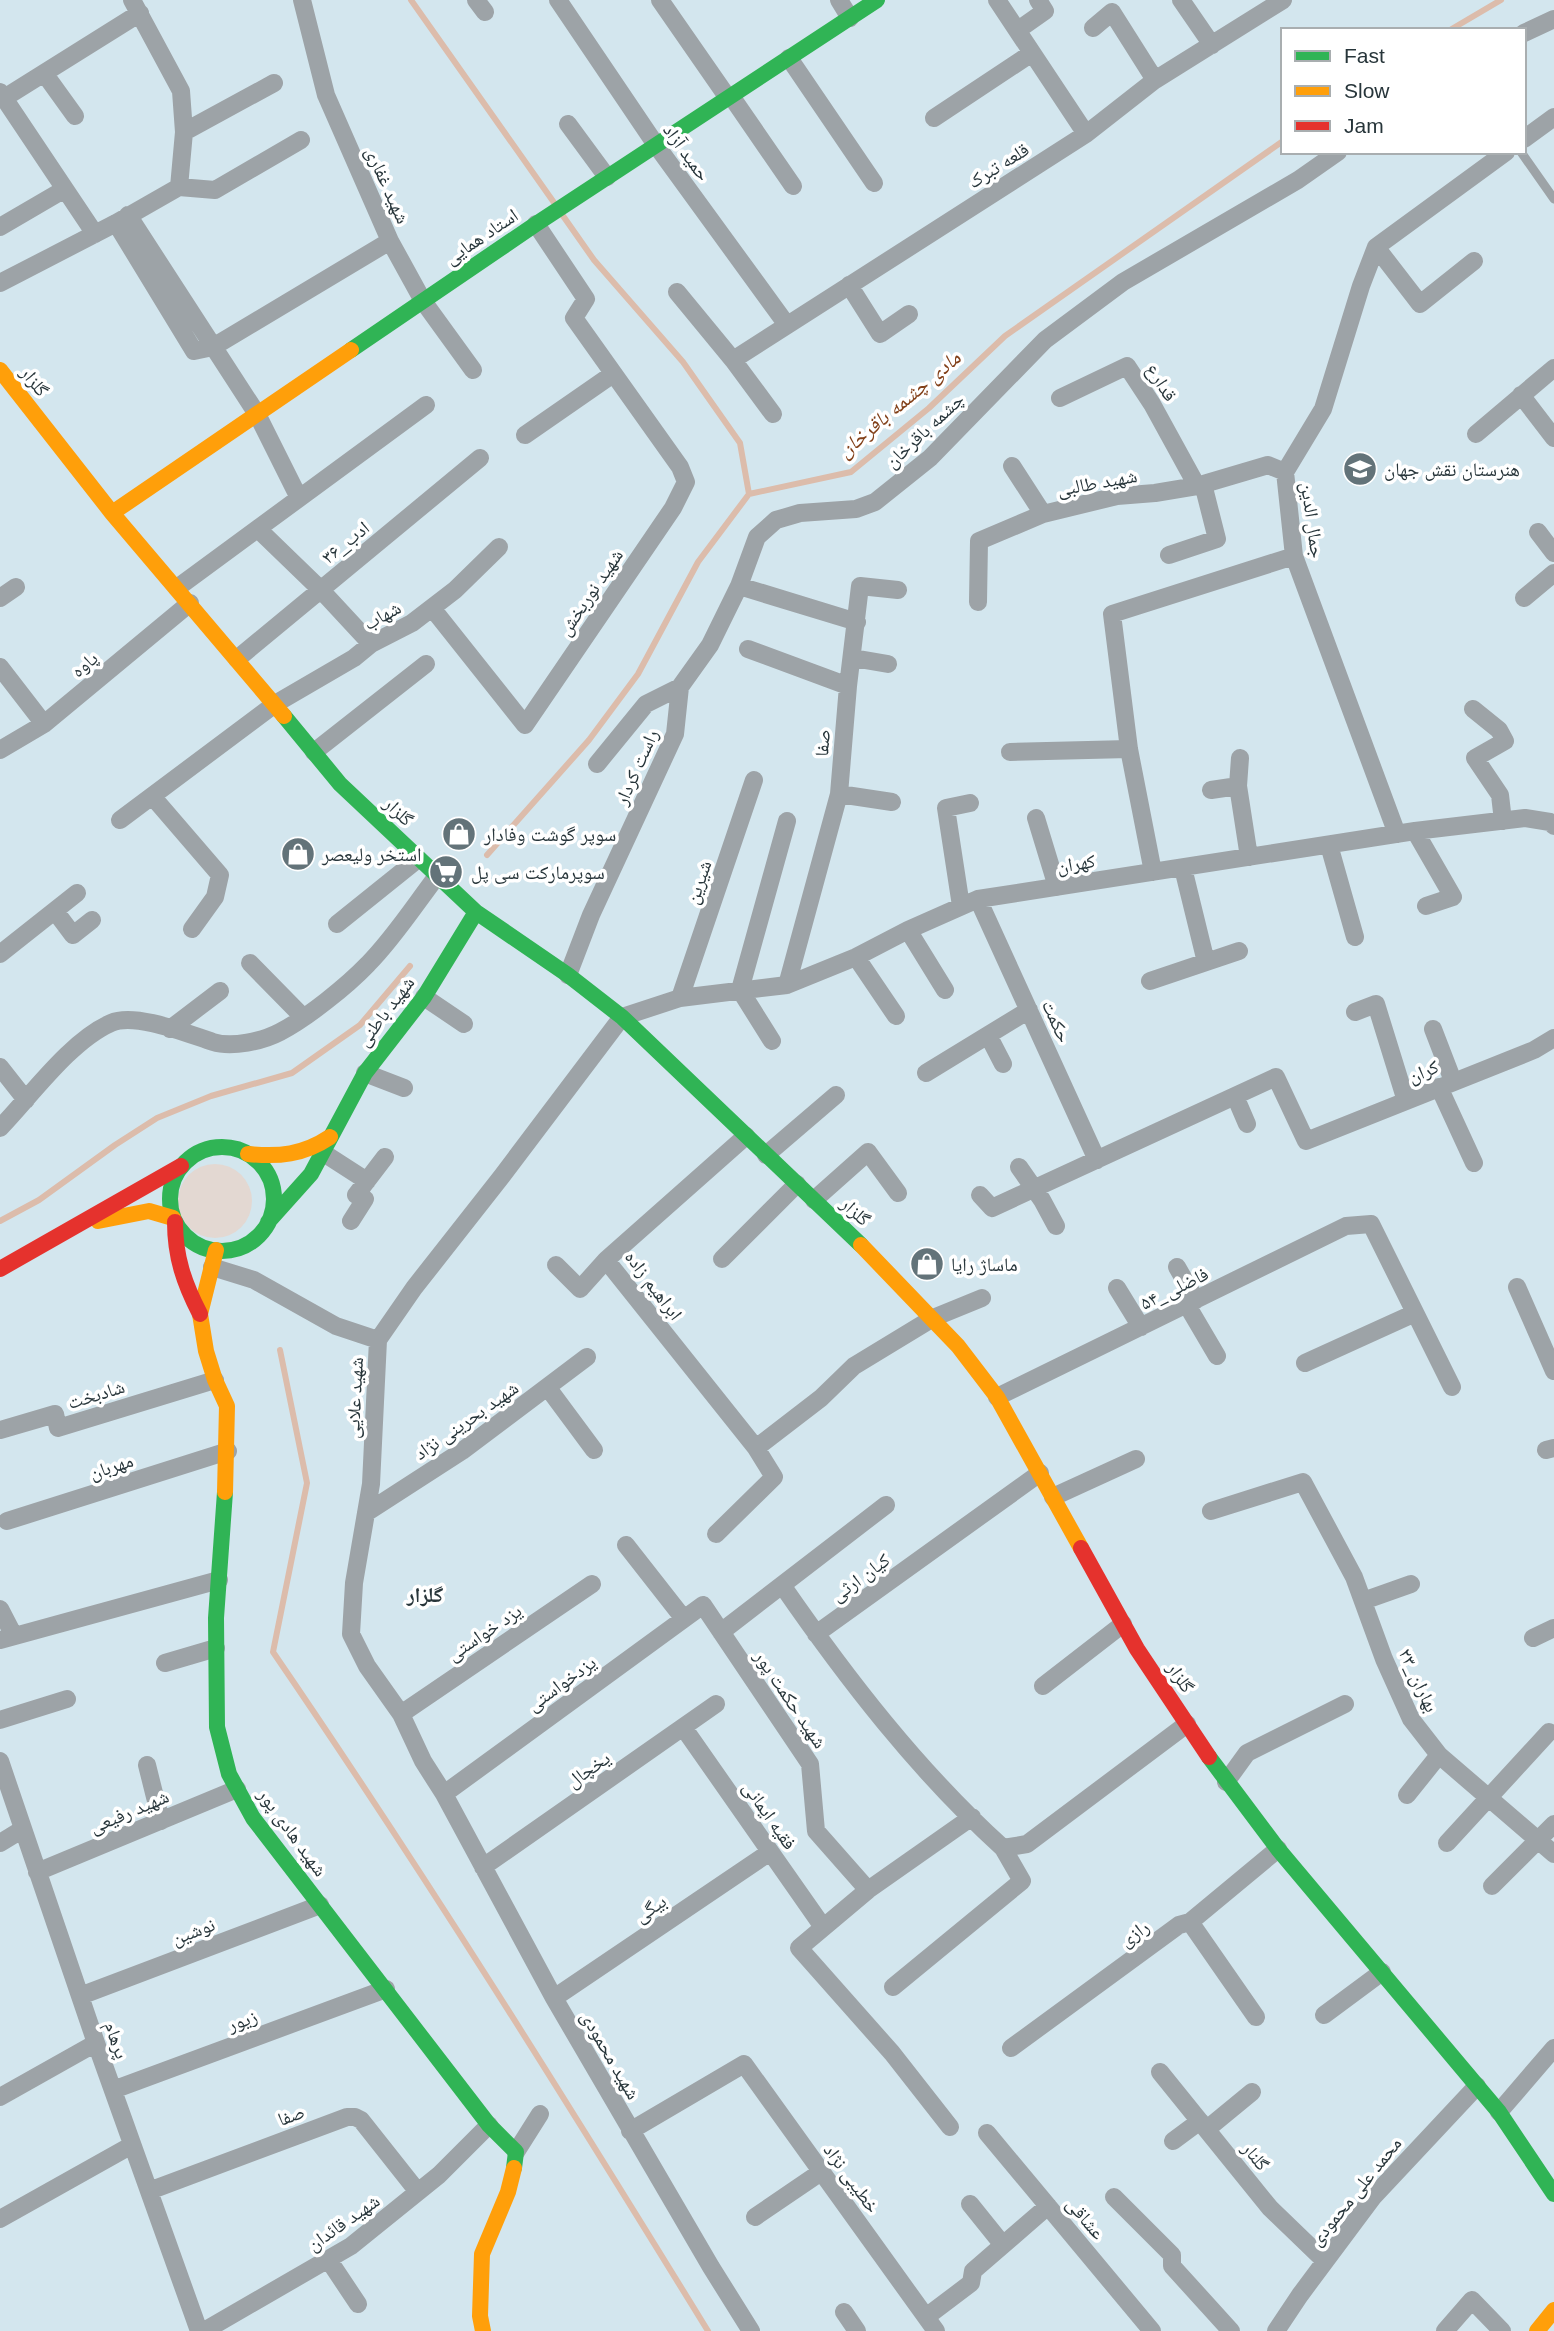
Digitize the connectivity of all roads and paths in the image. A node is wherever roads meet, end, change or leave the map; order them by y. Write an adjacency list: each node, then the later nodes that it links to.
1 (302, 0): 46 (street, شهید غفاری)
2 (558, 0): 32 (street, حمید آزاد)
3 (660, 0): 23 (street)
4 (839, 0): 11 (street)
5 (877, 0): 11 (street, استاد همایی)
6 (997, 0): 14 (street)
7 (1038, 0): 14 (street)
8 (1181, 0): 16 (street)
9 (1283, 0): 16 (street, قلعه تبرک)
10 (134, 3): 19 (street); 28 (street)
11 (850, 18): 18 (street, استاد همایی)
12 (1554, 19): 15 (street)
13 (1093, 27): 20 (street)
14 (1018, 30): 17 (street)
15 (1526, 32)
16 (1212, 45): 20 (street, قلعه تبرک)
17 (1032, 53): 26 (street); 29 (street)
18 (789, 58): 23 (street, استاد همایی); 37 (street)
19 (44, 73): 22 (street); 24 (street)
20 (1155, 80): 29 (street, قلعه تبرک)
21 (274, 83): 28 (street)
22 (2, 95): 40 (street)
23 (729, 97): 32 (street, استاد همایی); 38 (street)
24 (75, 116)
25 (1554, 117): 30 (street)
26 (934, 118)
27 (568, 124): 36 (street)
28 (184, 132): 39 (street)
29 (1086, 134): 50 (street, قلعه تبرک)
30 (1526, 138)
31 (302, 140): 39 (street)
32 (656, 145): 36 (street, استاد همایی); 54 (street, حمید آزاد)
33 (1335, 154): 84 (street, چشمه باقرخان)
34 (1503, 154): 47 (street)
35 (1522, 154): 41 (lane)
36 (601, 181): 43 (street, استاد همایی)
37 (874, 183)
38 (793, 186)
39 (179, 187): 42 (street)
40 (65, 189): 44 (street); 45 (street)
41 (1554, 198)
42 (122, 219): 45 (street); 55 (street)
43 (536, 224): 52 (street, استاد همایی); 60 (street)
44 (0, 227)
45 (95, 234): 49 (street)
46 (390, 241): 52 (street, شهید غفاری); 55 (street)
47 (1376, 247): 48 (street); 71 (street, جمال الدین)
48 (1474, 261)
49 (0, 283)
50 (849, 285): 53 (street); 54 (street, قلعه تبرک)
51 (677, 292): 56 (street)
52 (423, 301): 59 (street, شهید غفاری); 64 (street, استاد همایی)
53 (909, 314)
54 (787, 325): 56 (street, قلعه تبرک)
55 (214, 347): 64 (street)
56 (733, 360): 65 (street)
57 (1554, 368): 61 (street)
58 (0, 370): 74 (street, گلزار)
59 (473, 370)
60 (613, 374): 67 (street); 92 (street, شهید نوربخش)
61 (1521, 396): 66 (street); 68 (street)
62 (1060, 398): 72 (street, قدارع)
63 (426, 405): 73 (street)
64 (257, 414): 73 (street); 74 (street, استاد همایی)
65 (773, 414)
66 (1476, 434)
67 (525, 435)
68 (1554, 438)
69 (480, 458): 86 (street, ۳۶_ادب)
70 (1012, 466): 75 (street)
71 (1285, 472): 72 (street, شهید طالبی); 81 (street, جمال الدین)
72 (1200, 485): 75 (street, شهید طالبی); 80 (street)
73 (299, 498): 76 (street)
74 (112, 513): 85 (street, گلزار)
75 (1043, 514): 90 (street, شهید طالبی)
76 (258, 529): 85 (street); 86 (street)
77 (1538, 531): 79 (street)
78 (499, 547): 92 (street, شهاب)
79 (1554, 552)
80 (1169, 555)
81 (1294, 556): 107 (street); 124 (street, جمال الدین)
82 (1554, 573): 89 (street)
83 (16, 586): 88 (street)
84 (738, 586): 93 (street); 102 (street, چشمه باقرخان)
85 (177, 588): 91 (street, گلزار)
86 (320, 589): 94 (street); 97 (street, ۳۶_ادب)
87 (898, 590): 93 (street, صفا)
88 (0, 598)
89 (1524, 598)
90 (978, 602)
91 (190, 603): 97 (street, گلزار); 105 (street, پاوه)
92 (432, 608): 94 (street, شهاب)
93 (857, 622): 96 (street, صفا)
94 (371, 644): 103 (street, شهاب)
95 (748, 649): 101 (street)
96 (853, 658): 99 (street); 101 (street, صفا)
97 (237, 659): 103 (street, گلزار)
98 (426, 664): 108 (street)
99 (888, 664)
100 (0, 667): 105 (street)
101 (848, 686): 115 (street, صفا)
102 (680, 687): 111 (street, چشمه باقرخان); 147 (street, راست کردار)
103 (275, 704): 108 (street, گلزار); 116 (street, شهاب)
104 (1473, 709): 122 (street)
105 (44, 724): 106 (street, پاوه)
106 (0, 750)
107 (1129, 750): 109 (street); 129 (street)
108 (314, 752): 127 (street, گلزار)
109 (1010, 752)
110 (1240, 758): 113 (street)
111 (597, 764)
112 (754, 780): 154 (street, شیرین)
113 (1238, 786): 114 (street); 126 (street)
114 (1211, 790)
115 (839, 794): 117 (street); 149 (street, صفا)
116 (152, 796): 120 (street, شهاب); 139 (street)
117 (892, 802)
118 (970, 803): 133 (street, حکمت)
119 (1036, 818): 131 (street)
120 (120, 820)
121 (787, 821): 150 (street)
122 (1503, 821): 123 (street, کهران); 124 (street, کهران)
123 (1553, 821)
124 (1406, 833): 125 (street, کهران); 134 (street, جمال الدین)
125 (1329, 845): 126 (street, کهران); 141 (street)
126 (1249, 857): 128 (street, کهران)
127 (418, 859): 130 (street, گلزار); 138 (street)
128 (1183, 867): 129 (street, کهران); 145 (street)
129 (1153, 872): 131 (street, کهران)
130 (437, 876): 136 (street, گلزار); 158 (street)
131 (1056, 887): 133 (street, کهران)
132 (77, 894): 135 (street)
133 (969, 903): 140 (street, کهران); 155 (street, حکمت)
134 (1426, 906)
135 (55, 911): 137 (street); 143 (street)
136 (476, 912): 147 (street, گلزار); 153 (street, شهید باطنی)
137 (92, 920)
138 (337, 924)
139 (192, 929)
140 (908, 930): 144 (street, کهران); 151 (street)
141 (1355, 937)
142 (1239, 951): 145 (street)
143 (0, 954)
144 (856, 957): 149 (street, کهران); 157 (street)
145 (1206, 962): 148 (street)
146 (250, 963): 158 (street)
147 (568, 975): 159 (street, گلزار)
148 (1150, 981)
149 (787, 985): 150 (street, کهران)
150 (740, 990): 154 (street, کهران); 165 (street)
151 (945, 990)
152 (220, 991): 161 (street)
153 (424, 997): 160 (street); 168 (street, شهید باطنی)
154 (680, 998): 159 (street, کهران)
155 (1029, 1010): 163 (street); 183 (street, حکمت)
156 (1355, 1012): 175 (street)
157 (896, 1016)
158 (303, 1017): 161 (street)
159 (622, 1017): 178 (street, گلزار); 212 (street, شهید علایی)
160 (464, 1024)
161 (170, 1029): 174 (street)
162 (1433, 1029): 170 (street)
163 (988, 1035): 166 (street); 169 (street)
164 (1554, 1038): 170 (street, کران)
165 (772, 1041)
166 (1003, 1064)
167 (0, 1067): 174 (street)
168 (365, 1073): 171 (street); 179 (street, شهید باطنی)
169 (926, 1073)
170 (1446, 1084): 175 (street, کران); 184 (street)
171 (404, 1088)
172 (836, 1095): 181 (street)
173 (1235, 1096): 175 (street, کران); 176 (street); 183 (street)
174 (26, 1100): 177 (street)
175 (1406, 1101)
176 (1247, 1124)
177 (0, 1129)
178 (746, 1136): 181 (street, گلزار); 200 (street, ابراهیم زاده)
179 (327, 1144): 180 (street); 187 (street); 195 (street, شهید باطنی)
180 (248, 1154): 185 (street); 195 (street)
181 (766, 1156): 188 (street, گلزار)
182 (385, 1157): 187 (street)
183 (1097, 1160): 189 (street)
184 (1474, 1163)
185 (181, 1167): 193 (street); 196 (street)
186 (1019, 1167): 189 (street)
187 (367, 1181): 194 (street)
188 (797, 1184): 192 (street, گلزار); 198 (street)
189 (1033, 1190): 191 (street); 197 (street)
190 (898, 1193): 192 (street)
191 (980, 1195)
192 (814, 1200): 210 (street, گلزار)
193 (174, 1220): 196 (street); 199 (street); 209 (street)
194 (351, 1221)
195 (268, 1222): 199 (street)
196 (77, 1226): 203 (street)
197 (1056, 1226)
198 (722, 1258)
199 (214, 1259): 209 (street, شهید هادی پور); 212 (street)
200 (606, 1260): 201 (street); 222 (street, ابراهیم زاده)
201 (556, 1265)
202 (1177, 1267): 207 (street)
203 (0, 1269)
204 (1517, 1287): 216 (street)
205 (1117, 1289): 211 (street)
206 (982, 1298): 210 (street)
207 (1191, 1303): 208 (street, ۵۴_فاضلی); 211 (street, ۵۴_فاضلی); 213 (street)
208 (1415, 1313): 215 (street); 218 (street)
209 (200, 1314): 217 (street, شهید هادی پور)
210 (933, 1318): 220 (street, گلزار); 222 (street)
211 (1141, 1327): 220 (street, ۵۴_فاضلی)
212 (378, 1340): 230 (street, شهید علایی)
213 (1217, 1356)
214 (587, 1357): 219 (street, شهید بحرینی نژاد)
215 (1305, 1363)
216 (1554, 1371)
217 (215, 1380): 221 (street, شادبخت); 224 (street, شهید هادی پور)
218 (1452, 1387)
219 (548, 1388): 223 (street); 230 (street, شهید بحرینی نژاد)
220 (998, 1397): 226 (street, گلزار)
221 (0, 1430)
222 (756, 1448): 232 (street, ابراهیم زاده)
223 (594, 1450)
224 (228, 1451): 231 (street, مهربان); 234 (street, شهید هادی پور)
225 (1136, 1459): 227 (street)
226 (1040, 1473): 227 (street, گلزار); 245 (street, کیان ارثی)
227 (1053, 1497): 242 (street, گلزار)
228 (886, 1505): 237 (street)
229 (1211, 1511): 238 (street, ۲۳_بهاران)
230 (366, 1513): 254 (street, شهید علایی)
231 (7, 1521)
232 (716, 1534)
233 (626, 1545): 241 (street)
234 (219, 1580): 246 (street); 248 (street, شهید هادی پور)
235 (592, 1584): 254 (street, یزد خواستی)
236 (1411, 1584): 238 (street)
237 (782, 1585): 244 (street); 245 (street)
238 (1363, 1601): 259 (street, ۲۳_بهاران)
239 (703, 1605): 241 (street, یزدخواستی); 244 (street, شهید حکمت پور)
240 (0, 1609): 246 (street)
241 (684, 1619): 264 (street, یزدخواستی)
242 (1123, 1624): 250 (street); 256 (street, گلزار)
243 (1554, 1628): 247 (street)
244 (721, 1632): 281 (street, شهید حکمت پور)
245 (816, 1634): 267 (street)
246 (7, 1638)
247 (1533, 1638)
248 (216, 1648): 249 (street); 263 (street, شهید هادی پور)
249 (165, 1663)
250 (1043, 1686)
251 (68, 1699): 255 (street)
252 (716, 1704): 257 (street, یخچال)
253 (1345, 1704): 262 (street)
254 (401, 1714): 264 (street, شهید علایی)
255 (0, 1720)
256 (1186, 1724): 262 (street, گلزار); 274 (street)
257 (683, 1727): 276 (street, فقیه ایمانی); 278 (street, یخچال)
258 (1549, 1732): 266 (street)
259 (1439, 1755): 265 (street); 266 (street, ۲۳_بهاران)
260 (0, 1761): 270 (street, پرهام)
261 (147, 1765): 268 (street)
262 (1226, 1782): 275 (street, گلزار)
263 (237, 1789): 268 (street, شهید رفیعی); 282 (street, شهید هادی پور)
264 (444, 1794): 278 (street, شهید محمودی)
265 (1407, 1795)
266 (1489, 1796): 271 (street, ۲۳_بهاران); 273 (street)
267 (972, 1817): 274 (street); 281 (street)
268 (161, 1821): 279 (street, شهید رفیعی)
269 (1554, 1824): 271 (street)
270 (23, 1829): 272 (street); 279 (street, پرهام)
271 (1539, 1840): 277 (street, ۲۳_بهاران); 280 (street)
272 (0, 1843)
273 (1447, 1843)
274 (1003, 1848): 286 (street)
275 (1278, 1849): 283 (street, رازی); 285 (street, گلزار)
276 (770, 1852): 284 (street, فقیه ایمانی); 289 (street, بیگی)
277 (1554, 1854)
278 (483, 1867): 289 (street, شهید محمودی)
279 (37, 1872): 288 (street, پرهام)
280 (1492, 1886)
281 (868, 1890): 284 (street)
282 (320, 1905): 287 (street, شهید هادی پور); 288 (street, نوشین)
283 (1191, 1922): 291 (street); 293 (street, رازی)
284 (823, 1927): 304 (street)
285 (1382, 1972): 290 (street); 296 (street, گلزار)
286 (893, 1987)
287 (386, 1989): 297 (street, زیور); 302 (street, شهید هادی پور)
288 (80, 1996): 292 (street, پرهام)
289 (554, 1998): 305 (street, شهید محمودی)
290 (1324, 2015)
291 (1256, 2017)
292 (96, 2043): 297 (street, پرهام); 299 (street)
293 (1012, 2048)
294 (1554, 2048): 300 (street)
295 (1160, 2072): 303 (street, گلنار)
296 (1477, 2086): 300 (street, گلزار); 321 (street, محمد علی محمودی)
297 (113, 2090): 308 (street, پرهام)
298 (1252, 2092): 303 (street)
299 (0, 2097)
300 (1499, 2112): 313 (street, گلزار)
301 (540, 2114): 309 (street)
302 (489, 2125): 309 (street, شهید هادی پور); 312 (street, شهید قائدان)
303 (1203, 2125): 307 (street); 321 (street, گلنار)
304 (950, 2127)
305 (631, 2131): 310 (street, خطیبی نژاد); 328 (street, شهید محمودی)
306 (987, 2133): 316 (street, عشاقی)
307 (1173, 2141)
308 (132, 2145): 311 (street, پرهام); 318 (street)
309 (516, 2152): 327 (street)
310 (821, 2172): 317 (street); 325 (street, خطیبی نژاد)
311 (149, 2191): 312 (street, صفا); 326 (street, پرهام)
312 (418, 2192): 320 (street, شهید قائدان)
313 (1554, 2194)
314 (1114, 2197): 331 (street)
315 (970, 2204): 319 (street)
316 (1048, 2206): 319 (street); 330 (street, عشاقی)
317 (755, 2217)
318 (0, 2219)
319 (1003, 2245): 325 (street)
320 (328, 2259): 322 (street); 326 (street, شهید قائدان)
321 (1325, 2261): 332 (street, محمد علی محمودی)
322 (358, 2304)
323 (1554, 2310): 335 (street)
324 (844, 2312): 329 (street)
325 (931, 2324)
326 (202, 2331)
327 (483, 2331)
328 (751, 2331)
329 (857, 2331)
330 (1152, 2331)
331 (1231, 2331)
332 (1276, 2331)
333 (1445, 2331): 334 (street)
334 (1502, 2331)
335 (1538, 2331)

